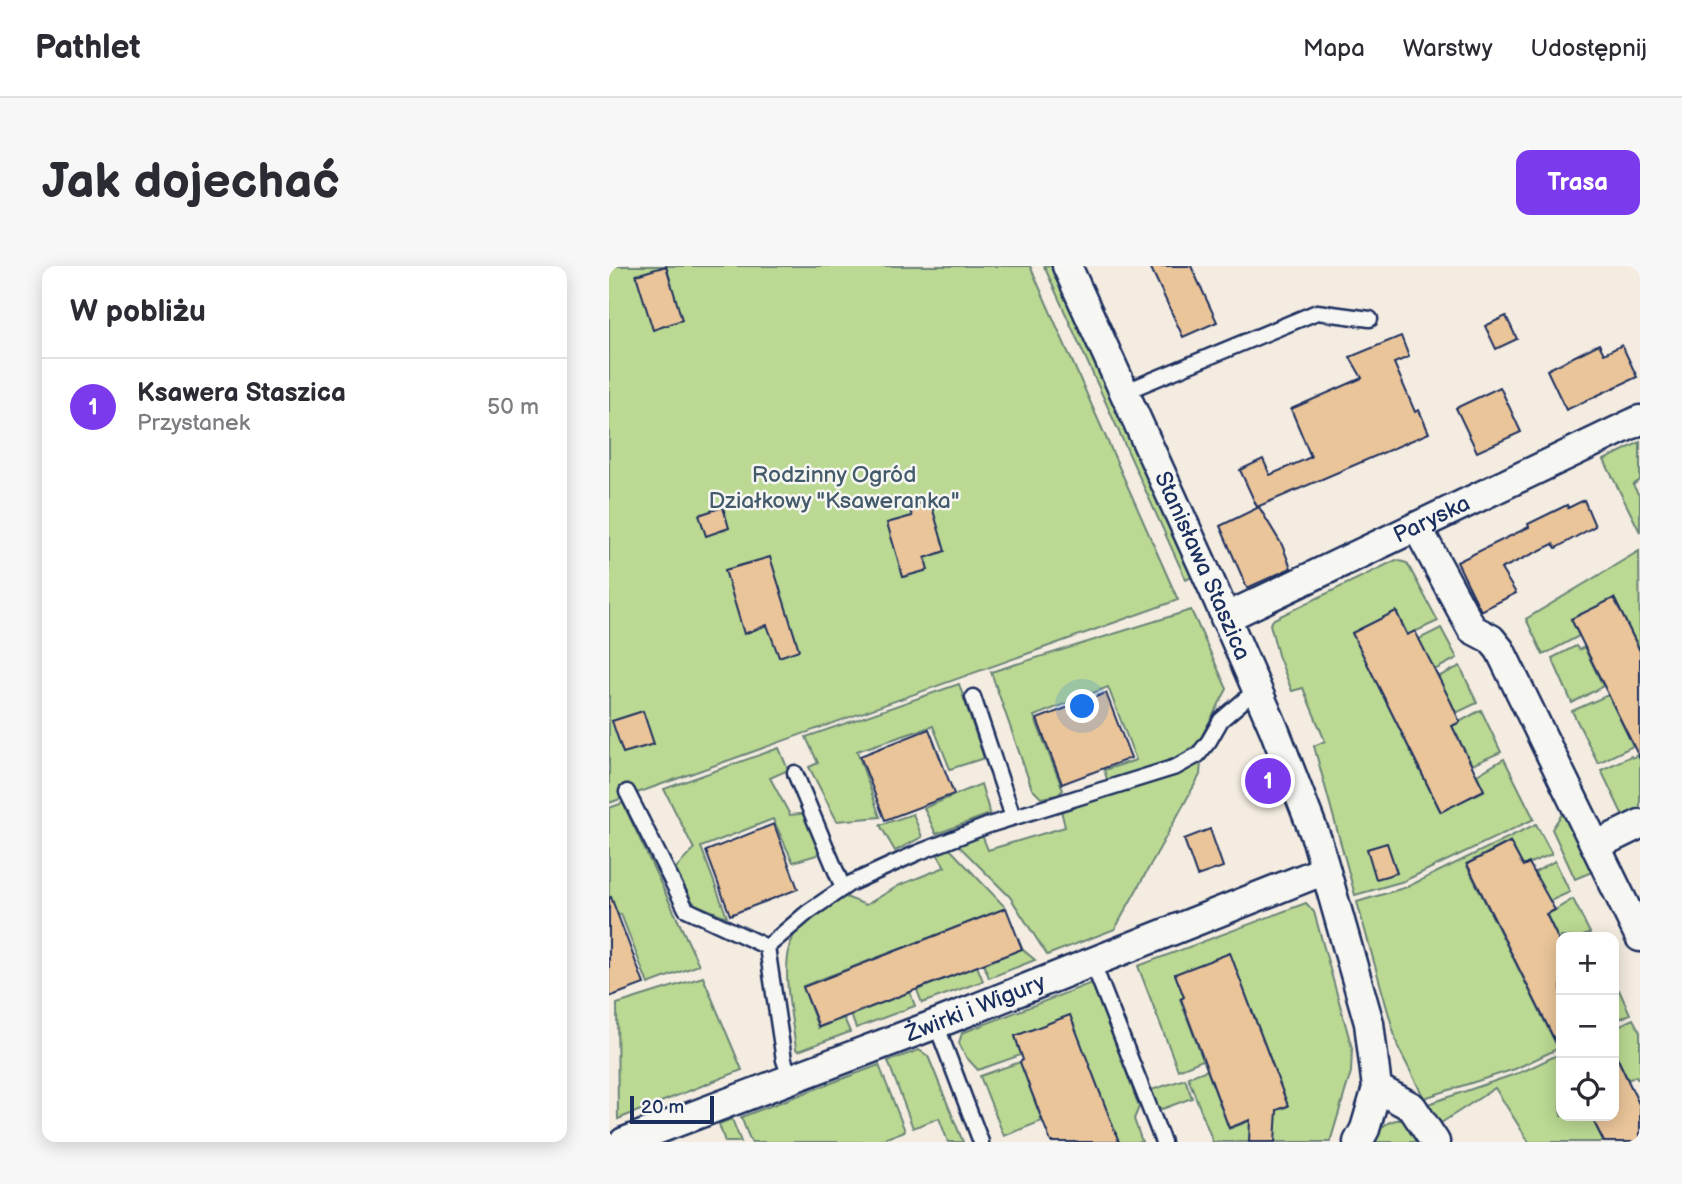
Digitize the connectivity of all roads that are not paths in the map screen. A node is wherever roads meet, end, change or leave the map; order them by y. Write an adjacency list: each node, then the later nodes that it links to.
1 (1067, 266): 3 (street, Stanisława Staszica)
2 (1370, 319): 3 (lane)
3 (1124, 392): 6 (street, Stanisława Staszica)
4 (1640, 420): 5 (street, Paryska)
5 (1417, 527): 6 (street, Paryska); 13 (street)
6 (1225, 618): 7 (street, Stanisława Staszica)
7 (1256, 690): 11 (lane); 14 (street, Stanisława Staszica)
8 (973, 697): 11 (lane)
9 (795, 773): 15 (lane)
10 (627, 792): 17 (lane)
11 (1013, 817): 15 (lane)
12 (1640, 824): 13 (street)
13 (1597, 845): 16 (street)
14 (1325, 870): 18 (street, Żwirki i Wigury); 21 (street, Stanisława Staszica)
15 (843, 888): 17 (lane)
16 (1640, 937)
17 (767, 947): 20 (lane)
18 (1092, 961): 19 (street, Żwirki i Wigury); 24 (lane)
19 (936, 1024): 20 (street, Żwirki i Wigury); 23 (lane)
20 (791, 1080): 22 (street, Żwirki i Wigury)
21 (1377, 1088): 25 (street); 26 (street)
22 (624, 1142)
23 (981, 1142)
24 (1163, 1142)
25 (1359, 1142)
26 (1435, 1142)

